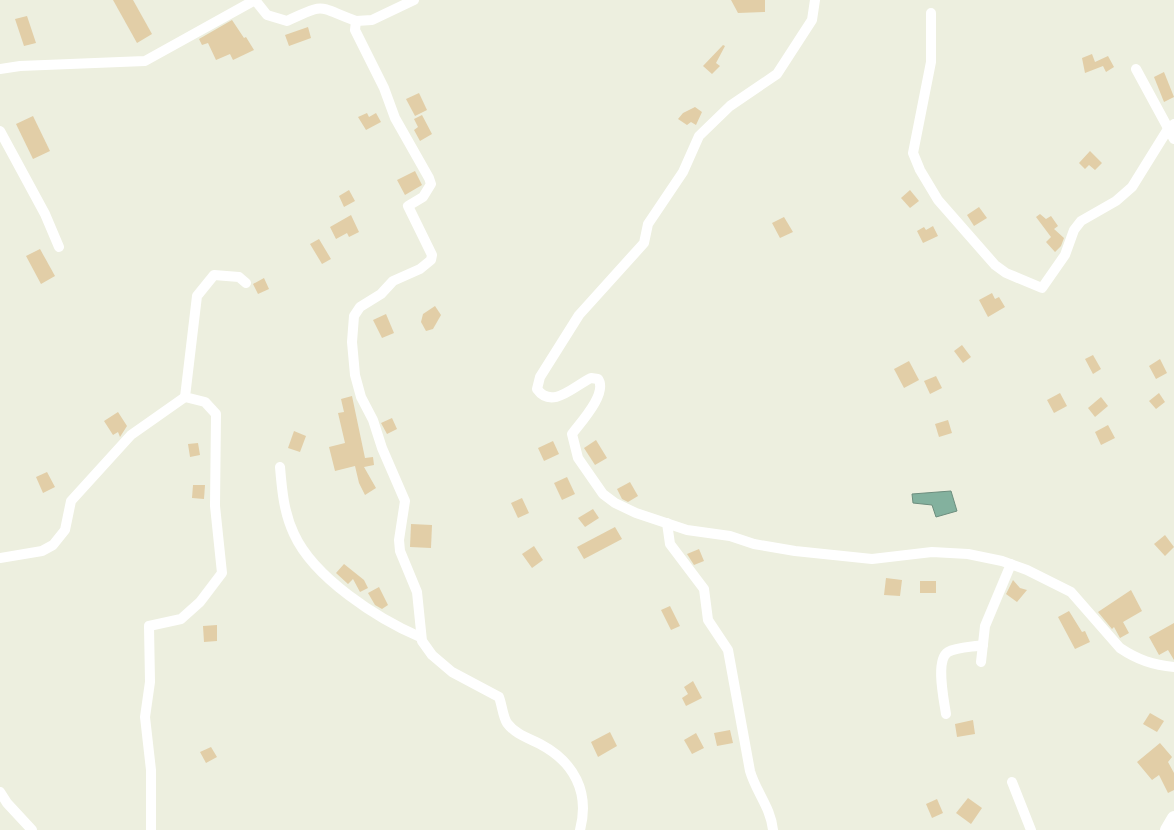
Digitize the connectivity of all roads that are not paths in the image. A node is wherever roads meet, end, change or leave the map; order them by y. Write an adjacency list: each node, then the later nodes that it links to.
1 (255, 0): 5 (street); 6 (street)
2 (414, 0): 5 (street)
3 (815, 0): 15 (street)
4 (931, 12): 8 (street)
5 (356, 21): 18 (street)
6 (0, 69)
7 (1136, 69): 8 (street)
8 (1171, 127): 10 (street)
9 (0, 131): 11 (street)
10 (1174, 139)
11 (60, 247)
12 (246, 283): 13 (street)
13 (185, 397): 16 (street); 27 (street)
14 (280, 467): 18 (street)
15 (668, 523): 17 (street); 29 (street)
16 (0, 558)
17 (1011, 564): 19 (street); 21 (street)
18 (420, 636): 28 (street)
19 (983, 645): 20 (street); 22 (street)
20 (981, 662)
21 (1174, 667)
22 (946, 714)
23 (1012, 782): 30 (street)
24 (0, 792): 26 (street)
25 (1174, 818): 31 (highway)
26 (32, 830)
27 (151, 830)
28 (580, 830)
29 (773, 830)
30 (1031, 830)
31 (1167, 830)

